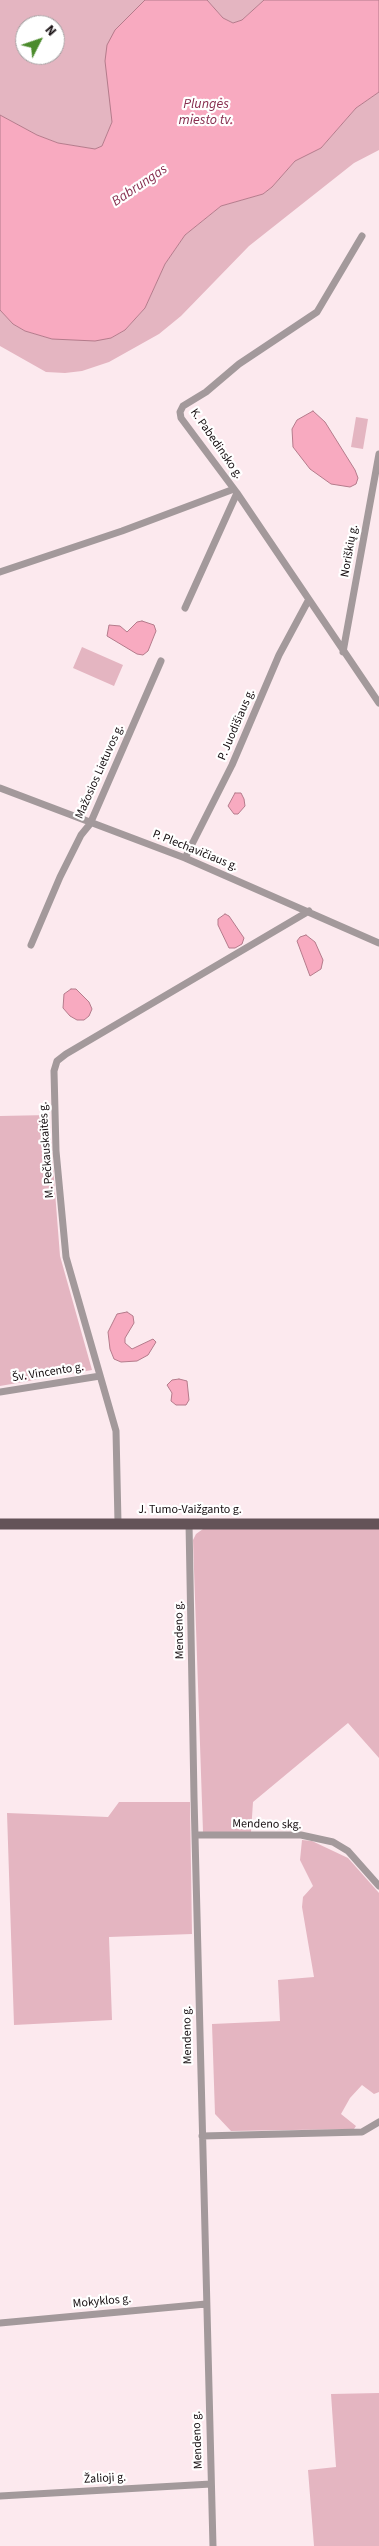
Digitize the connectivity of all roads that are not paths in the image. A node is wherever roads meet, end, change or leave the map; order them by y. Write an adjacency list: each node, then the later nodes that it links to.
1 (362, 236): 3 (street, K. Pabedinsko g.)
2 (379, 454): 7 (street, Noriškių g.)
3 (235, 491): 4 (street); 5 (street, K. Pabedinsko g.); 6 (street)
4 (0, 572)
5 (308, 601): 7 (street, K. Pabedinsko g.); 12 (street, P. Juodišiaus g.)
6 (185, 608)
7 (343, 652): 9 (street, K. Pabedinsko g.)
8 (161, 661): 11 (street, Mažosios Lietuvos g.)
9 (379, 703)
10 (0, 788): 11 (street, P. Plechavičiaus g.)
11 (90, 824): 12 (street, P. Plechavičiaus g.); 15 (street, Mažosios Lietuvos g.)
12 (185, 858): 13 (street, P. Plechavičiaus g.)
13 (309, 911): 14 (street, P. Plechavičiaus g.); 16 (street, M. Pečkauskaitės g.)
14 (379, 943)
15 (31, 945)
16 (100, 1376): 17 (street, Šv. Vincento g.); 18 (street, M. Pečkauskaitės g.)
17 (0, 1392)
18 (118, 1523): 19 (main road, J. Tumo-Vaižganto g.); 20 (main road, J. Tumo-Vaižganto g.)
19 (189, 1523): 21 (main road, J. Tumo-Vaižganto g.); 22 (street, Mendeno g.)
20 (0, 1524)
21 (379, 1524)
22 (196, 1835): 23 (street, Mendeno skg.); 25 (street, Mendeno g.)
23 (379, 1886)
24 (379, 2122): 25 (street)
25 (202, 2136): 26 (street, Mendeno g.)
26 (206, 2304): 27 (street, Mokyklos g.); 28 (street, Mendeno g.)
27 (0, 2322)
28 (211, 2484): 29 (street, Žalioji g.); 30 (street, Mendeno g.)
29 (0, 2496)
30 (213, 2546)

